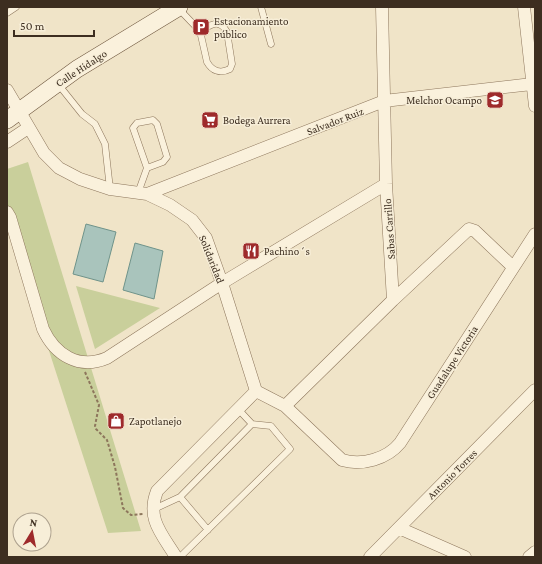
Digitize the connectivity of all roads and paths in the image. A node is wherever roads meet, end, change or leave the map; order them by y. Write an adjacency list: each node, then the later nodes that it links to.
1 (16, 7): 6 (lane)
2 (178, 7): 7 (lane); 9 (main road, Calle Hidalgo)
3 (261, 7): 8 (lane)
4 (382, 7): 11 (street, Sabas Carrillo)
5 (524, 7): 10 (street)
6 (7, 13)
7 (200, 31): 7 (lane)
8 (271, 44)
9 (57, 82): 12 (main road, Calle Hidalgo); 18 (lane)
10 (532, 84): 11 (street, Salvador Ruiz); 13 (street)
11 (384, 101): 17 (street, Sabas Carrillo); 19 (street, Salvador Ruiz)
12 (11, 104): 14 (street, Solidaridad)
13 (535, 106)
14 (28, 128): 15 (street); 18 (street, Solidaridad)
15 (7, 142)
16 (146, 168): 16 (lane); 19 (lane)
17 (386, 184): 23 (street); 24 (street, Sabas Carrillo)
18 (110, 189): 19 (street, Solidaridad)
19 (143, 194): 23 (street, Solidaridad)
20 (7, 212): 25 (street)
21 (535, 234): 22 (street, Guadalupe Victoria)
22 (514, 267): 24 (street); 28 (street, Guadalupe Victoria)
23 (222, 283): 25 (street); 27 (street, Solidaridad)
24 (393, 300): 28 (street)
25 (81, 362): 32 (path)
26 (535, 390): 33 (street, Antonio Torres)
27 (256, 391): 28 (street); 29 (street)
28 (285, 406)
29 (238, 409): 30 (lane); 32 (street)
30 (252, 424): 31 (lane); 34 (lane)
31 (180, 497): 32 (lane); 34 (lane)
32 (152, 510): 36 (street)
33 (399, 528): 38 (street, Antonio Torres); 39 (street)
34 (208, 530): 37 (lane)
35 (535, 552): 40 (street)
36 (176, 557)
37 (180, 557)
38 (370, 557)
39 (466, 557)
40 (529, 557)

